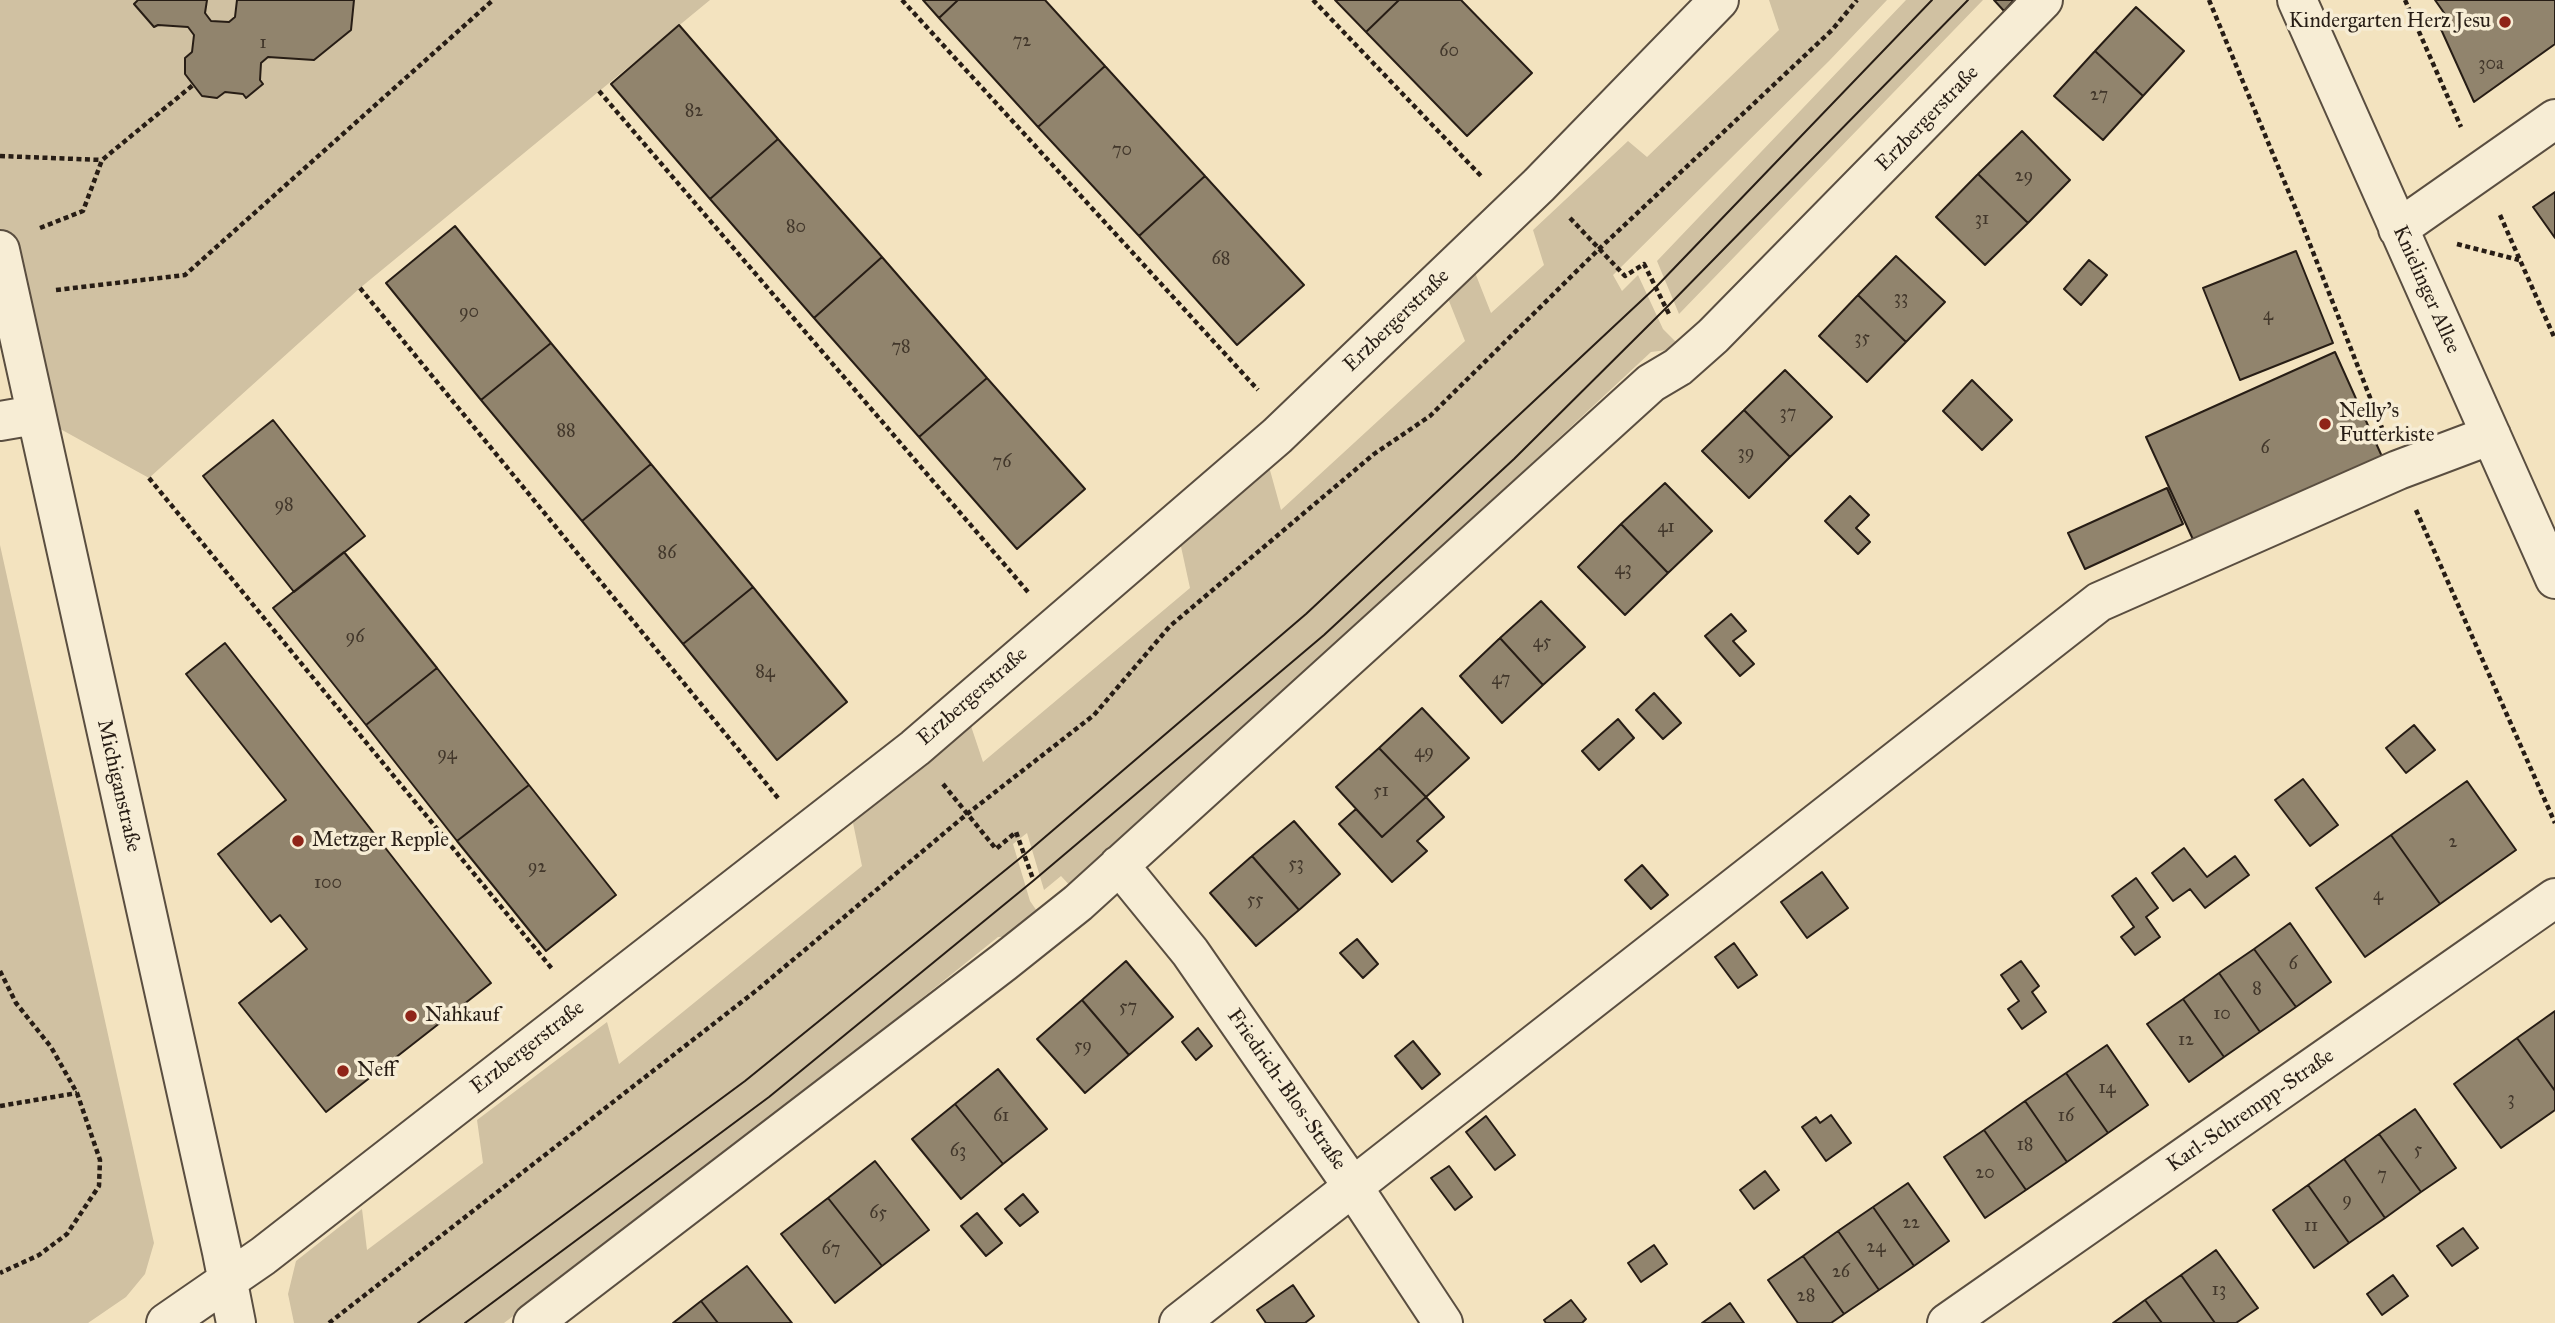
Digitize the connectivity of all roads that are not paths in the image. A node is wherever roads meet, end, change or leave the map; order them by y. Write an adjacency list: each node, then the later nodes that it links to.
1 (1719, 0): 13 (street, Erzbergerstraße)
2 (2043, 0): 10 (street, Erzbergerstraße)
3 (2297, 0): 5 (street, Knielinger Allee)
4 (2555, 119): 5 (street)
5 (2398, 229): 8 (street, Knielinger Allee)
6 (0, 250): 7 (street, Michiganstraße)
7 (18, 418): 13 (street, Michiganstraße)
8 (2491, 435): 9 (street, Knielinger Allee); 12 (street)
9 (2555, 579)
10 (1119, 865): 12 (street, Friedrich-Blos-Straße); 16 (street, Erzbergerstraße)
11 (2555, 898): 19 (street, Karl-Schrempp-Straße)
12 (1353, 1186): 17 (street); 18 (street, Friedrich-Blos-Straße)
13 (228, 1280): 14 (street, Erzbergerstraße); 15 (street, Michiganstraße)
14 (166, 1323)
15 (236, 1323)
16 (533, 1323)
17 (1179, 1323)
18 (1443, 1323)
19 (1947, 1323)

